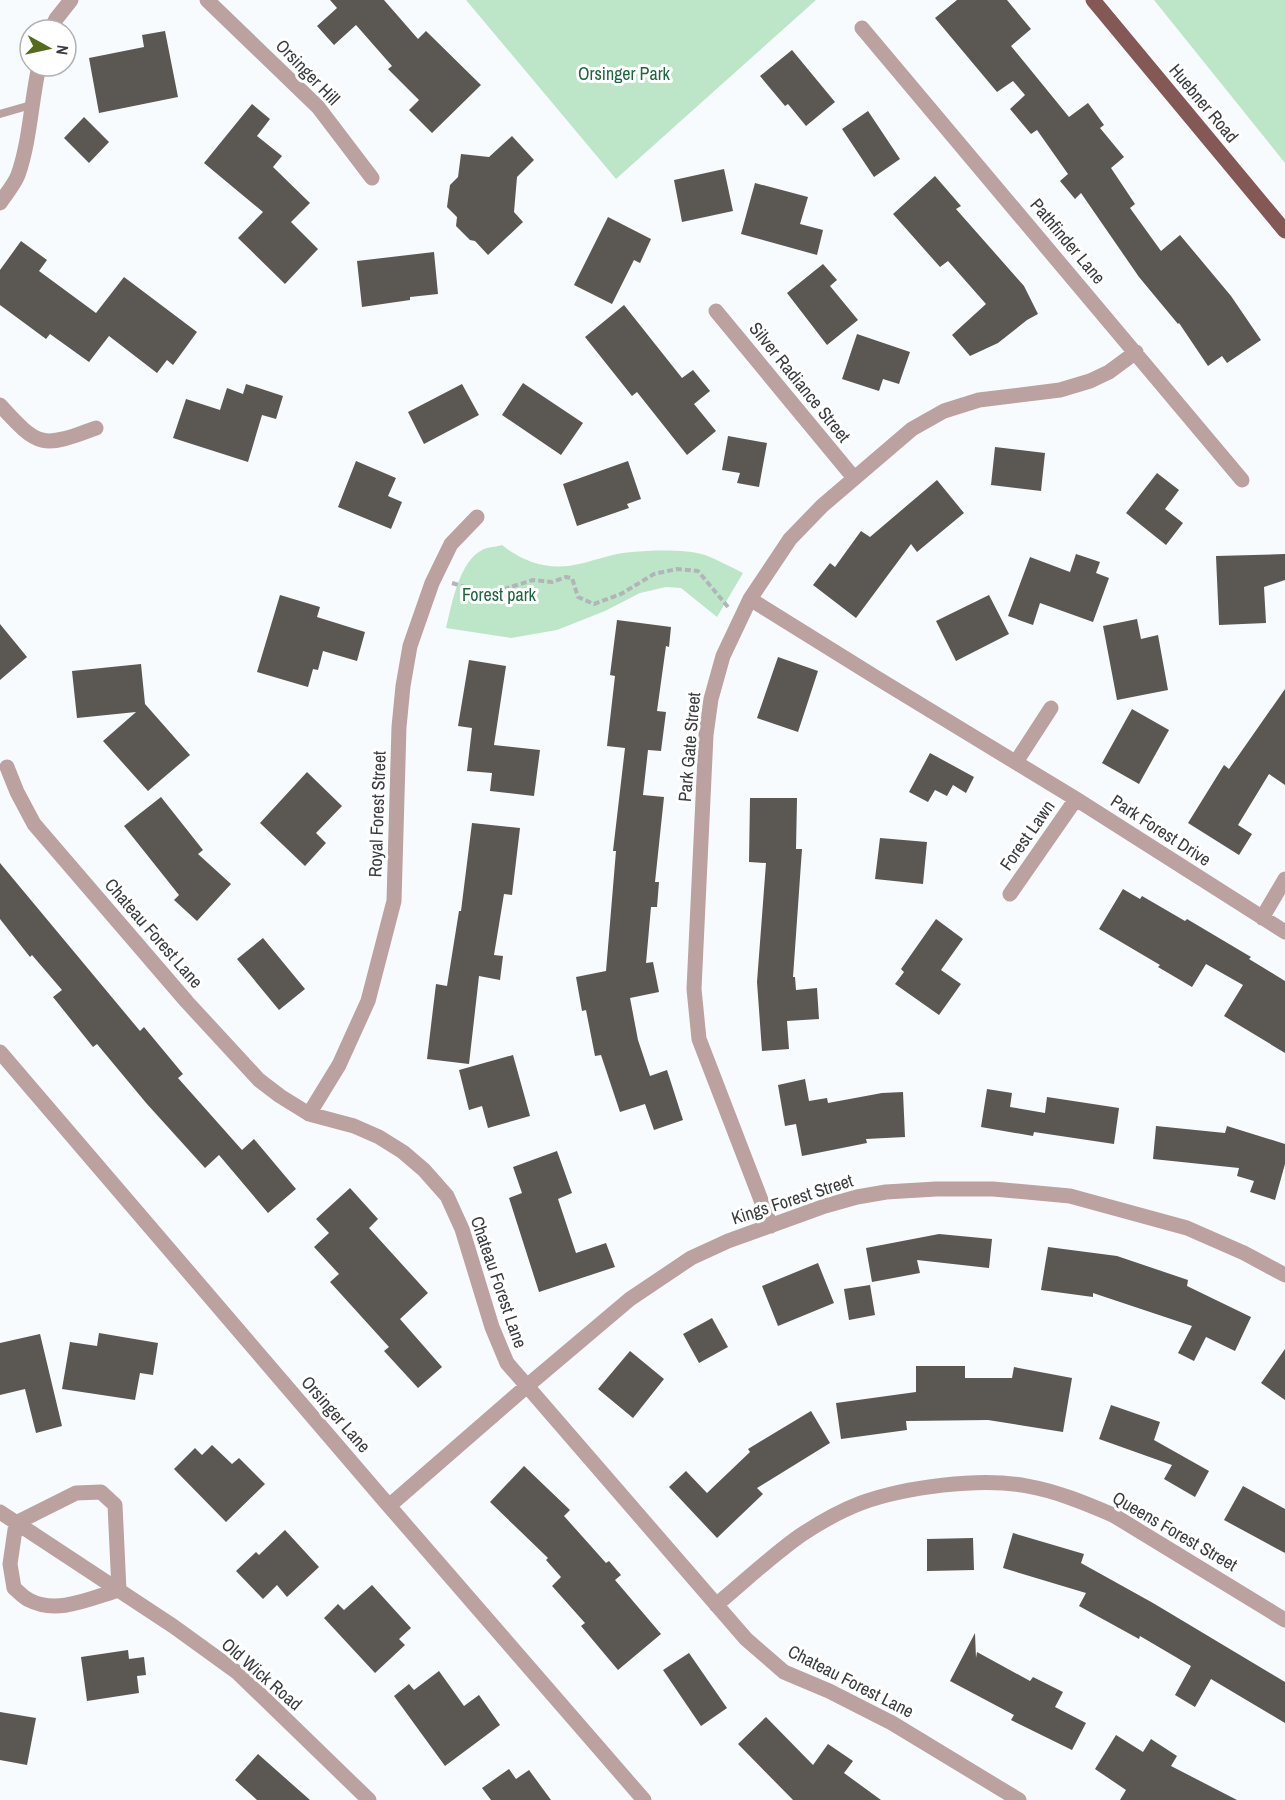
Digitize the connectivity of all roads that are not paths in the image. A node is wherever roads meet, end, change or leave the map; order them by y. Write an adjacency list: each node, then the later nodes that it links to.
1 (71, 0): 4 (street)
2 (207, 0): 9 (street, Orsinger Hill)
3 (1093, 0): 11 (main road, Huebner Road)
4 (57, 18)
5 (862, 28): 13 (street, Pathfinder Lane)
6 (37, 78): 7 (street)
7 (31, 105): 8 (lane); 10 (street)
8 (0, 114)
9 (372, 178)
10 (0, 202)
11 (1285, 231)
12 (716, 311): 16 (street, Silver Radiance Street)
13 (1136, 352): 16 (street, Park Gate Street); 17 (street, Pathfinder Lane)
14 (0, 405): 15 (street)
15 (96, 428)
16 (854, 478): 19 (street, Park Gate Street)
17 (1242, 480)
18 (477, 517): 29 (street, Royal Forest Street)
19 (750, 599): 21 (street, Park Forest Drive); 30 (street, Park Gate Street)
20 (1051, 708): 21 (street)
21 (1016, 762): 23 (street, Park Forest Drive)
22 (7, 767): 29 (street, Chateau Forest Lane)
23 (1076, 798): 25 (street, Forest Lawn); 26 (street, Park Forest Drive)
24 (1285, 879): 26 (street)
25 (1010, 894)
26 (1262, 918): 27 (street, Park Forest Drive)
27 (1285, 932)
28 (0, 1052): 33 (street, Orsinger Lane)
29 (309, 1114): 32 (street, Chateau Forest Lane)
30 (771, 1226): 31 (street, Kings Forest Street); 32 (street, Kings Forest Street)
31 (1285, 1275)
32 (527, 1386): 33 (street, Kings Forest Street); 37 (street, Chateau Forest Lane)
33 (389, 1506): 40 (street, Orsinger Lane)
34 (0, 1512): 35 (street, Old Wick Road)
35 (16, 1523): 36 (street, Old Wick Road); 36 (street); 36 (street)
36 (119, 1590): 39 (street, Old Wick Road)
37 (716, 1605): 38 (street, Queens Forest Street); 41 (street, Chateau Forest Lane)
38 (1285, 1620)
39 (369, 1800)
40 (644, 1800)
41 (1019, 1800)

